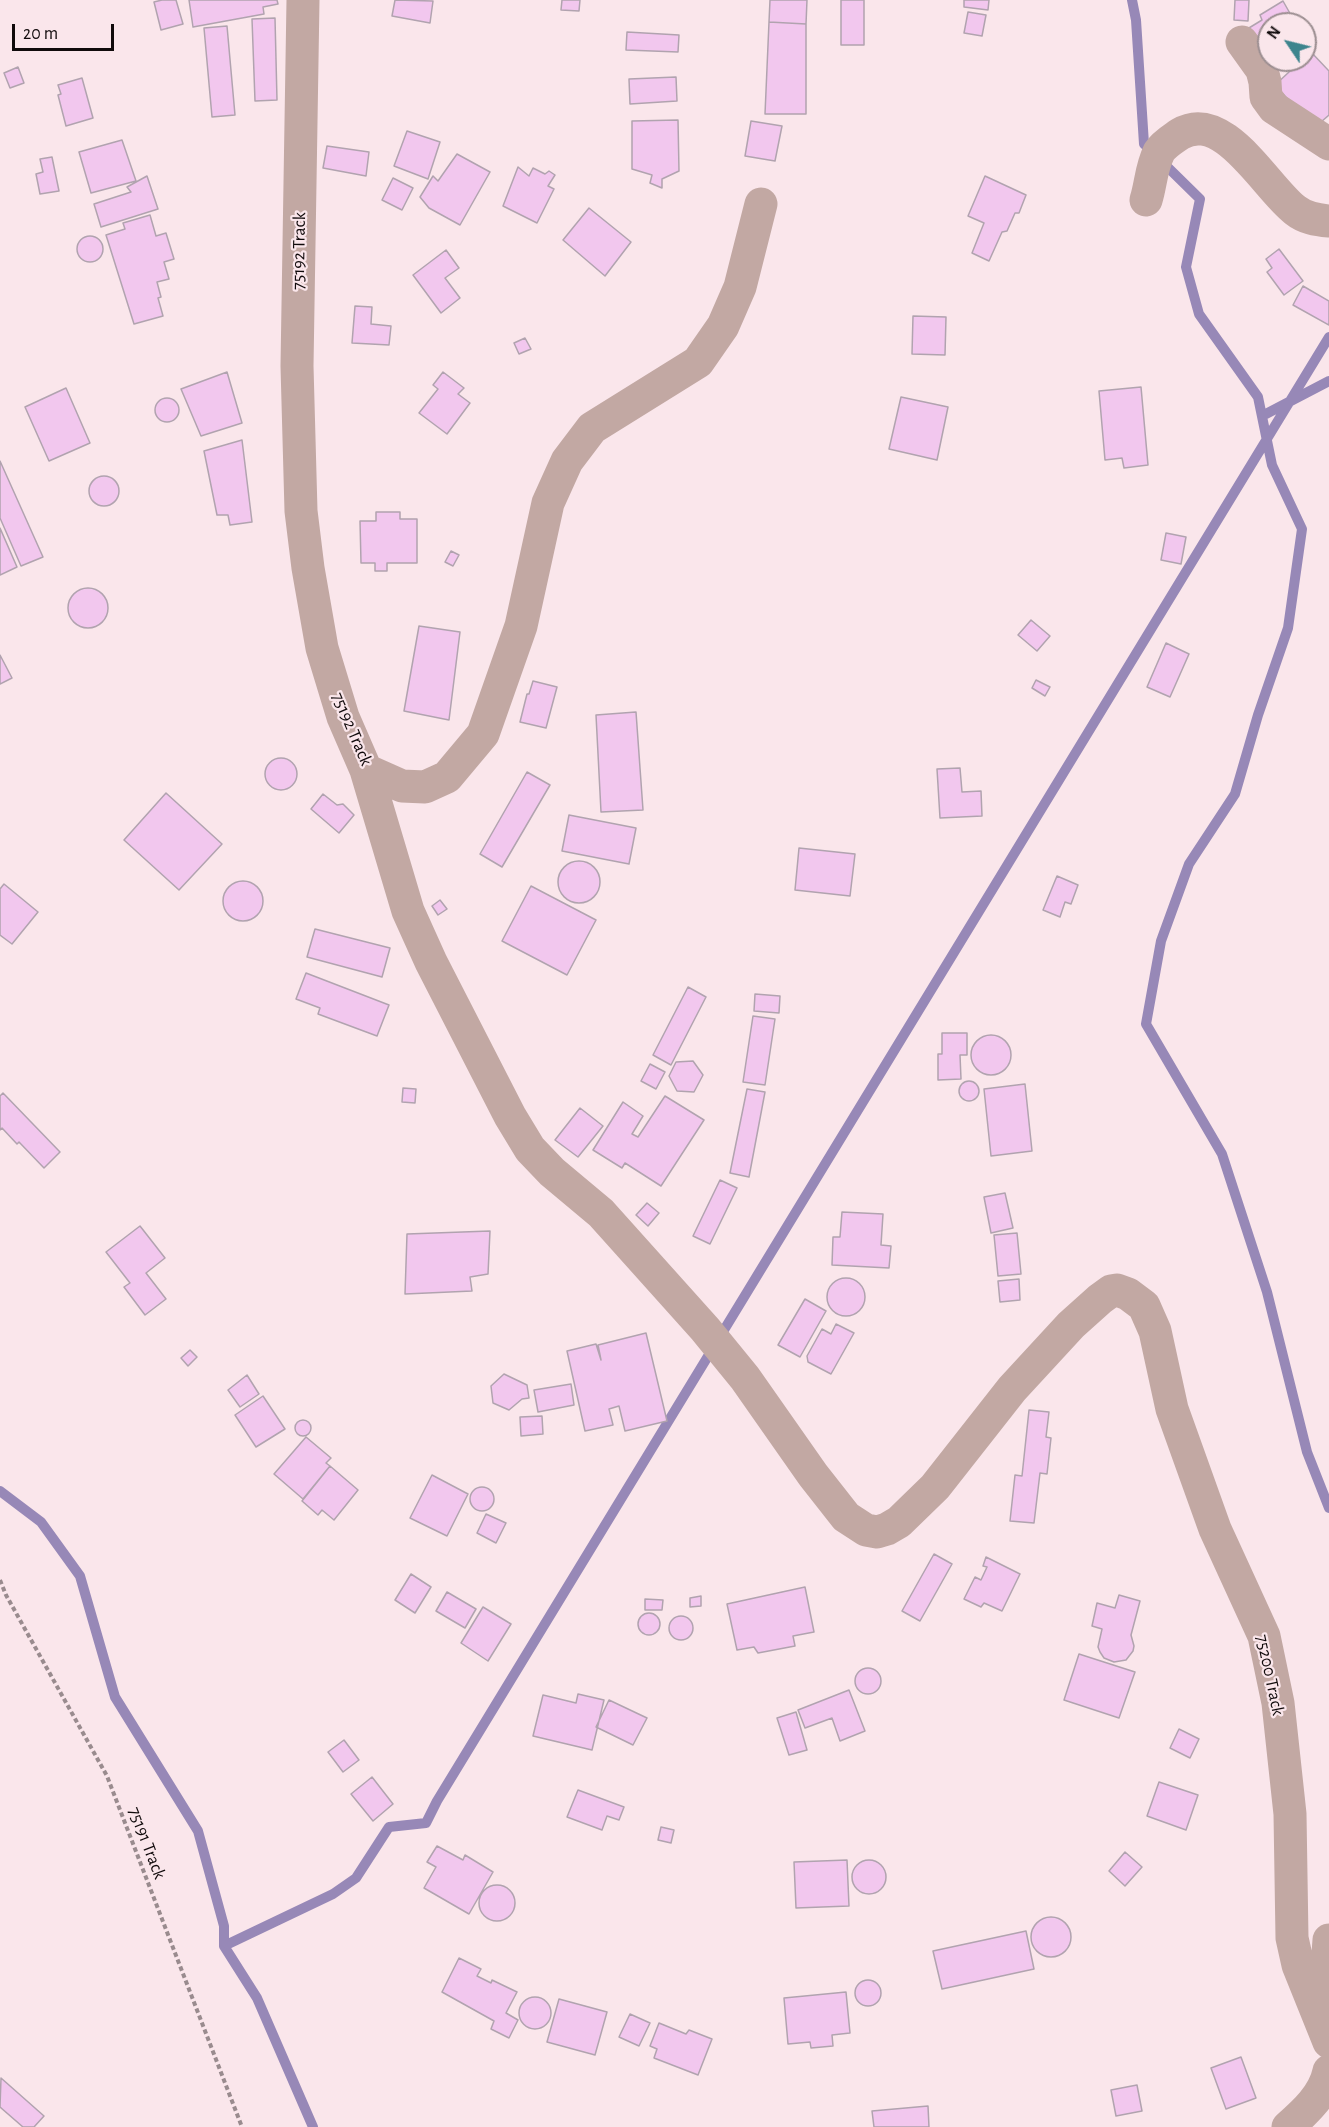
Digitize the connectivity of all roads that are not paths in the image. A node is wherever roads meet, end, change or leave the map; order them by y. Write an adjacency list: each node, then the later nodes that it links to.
1 (303, 0): 7 (street, 75192 Track)
2 (1242, 42): 3 (street)
3 (1329, 144)
4 (1146, 200): 6 (street)
5 (760, 204): 7 (street, 75192 Track)
6 (1329, 221)
7 (366, 771): 10 (street, 75200 Track)
8 (1329, 1940): 9 (street)
9 (1329, 2017)
10 (1329, 2042)
11 (1329, 2072): 12 (street)
12 (1288, 2127)

